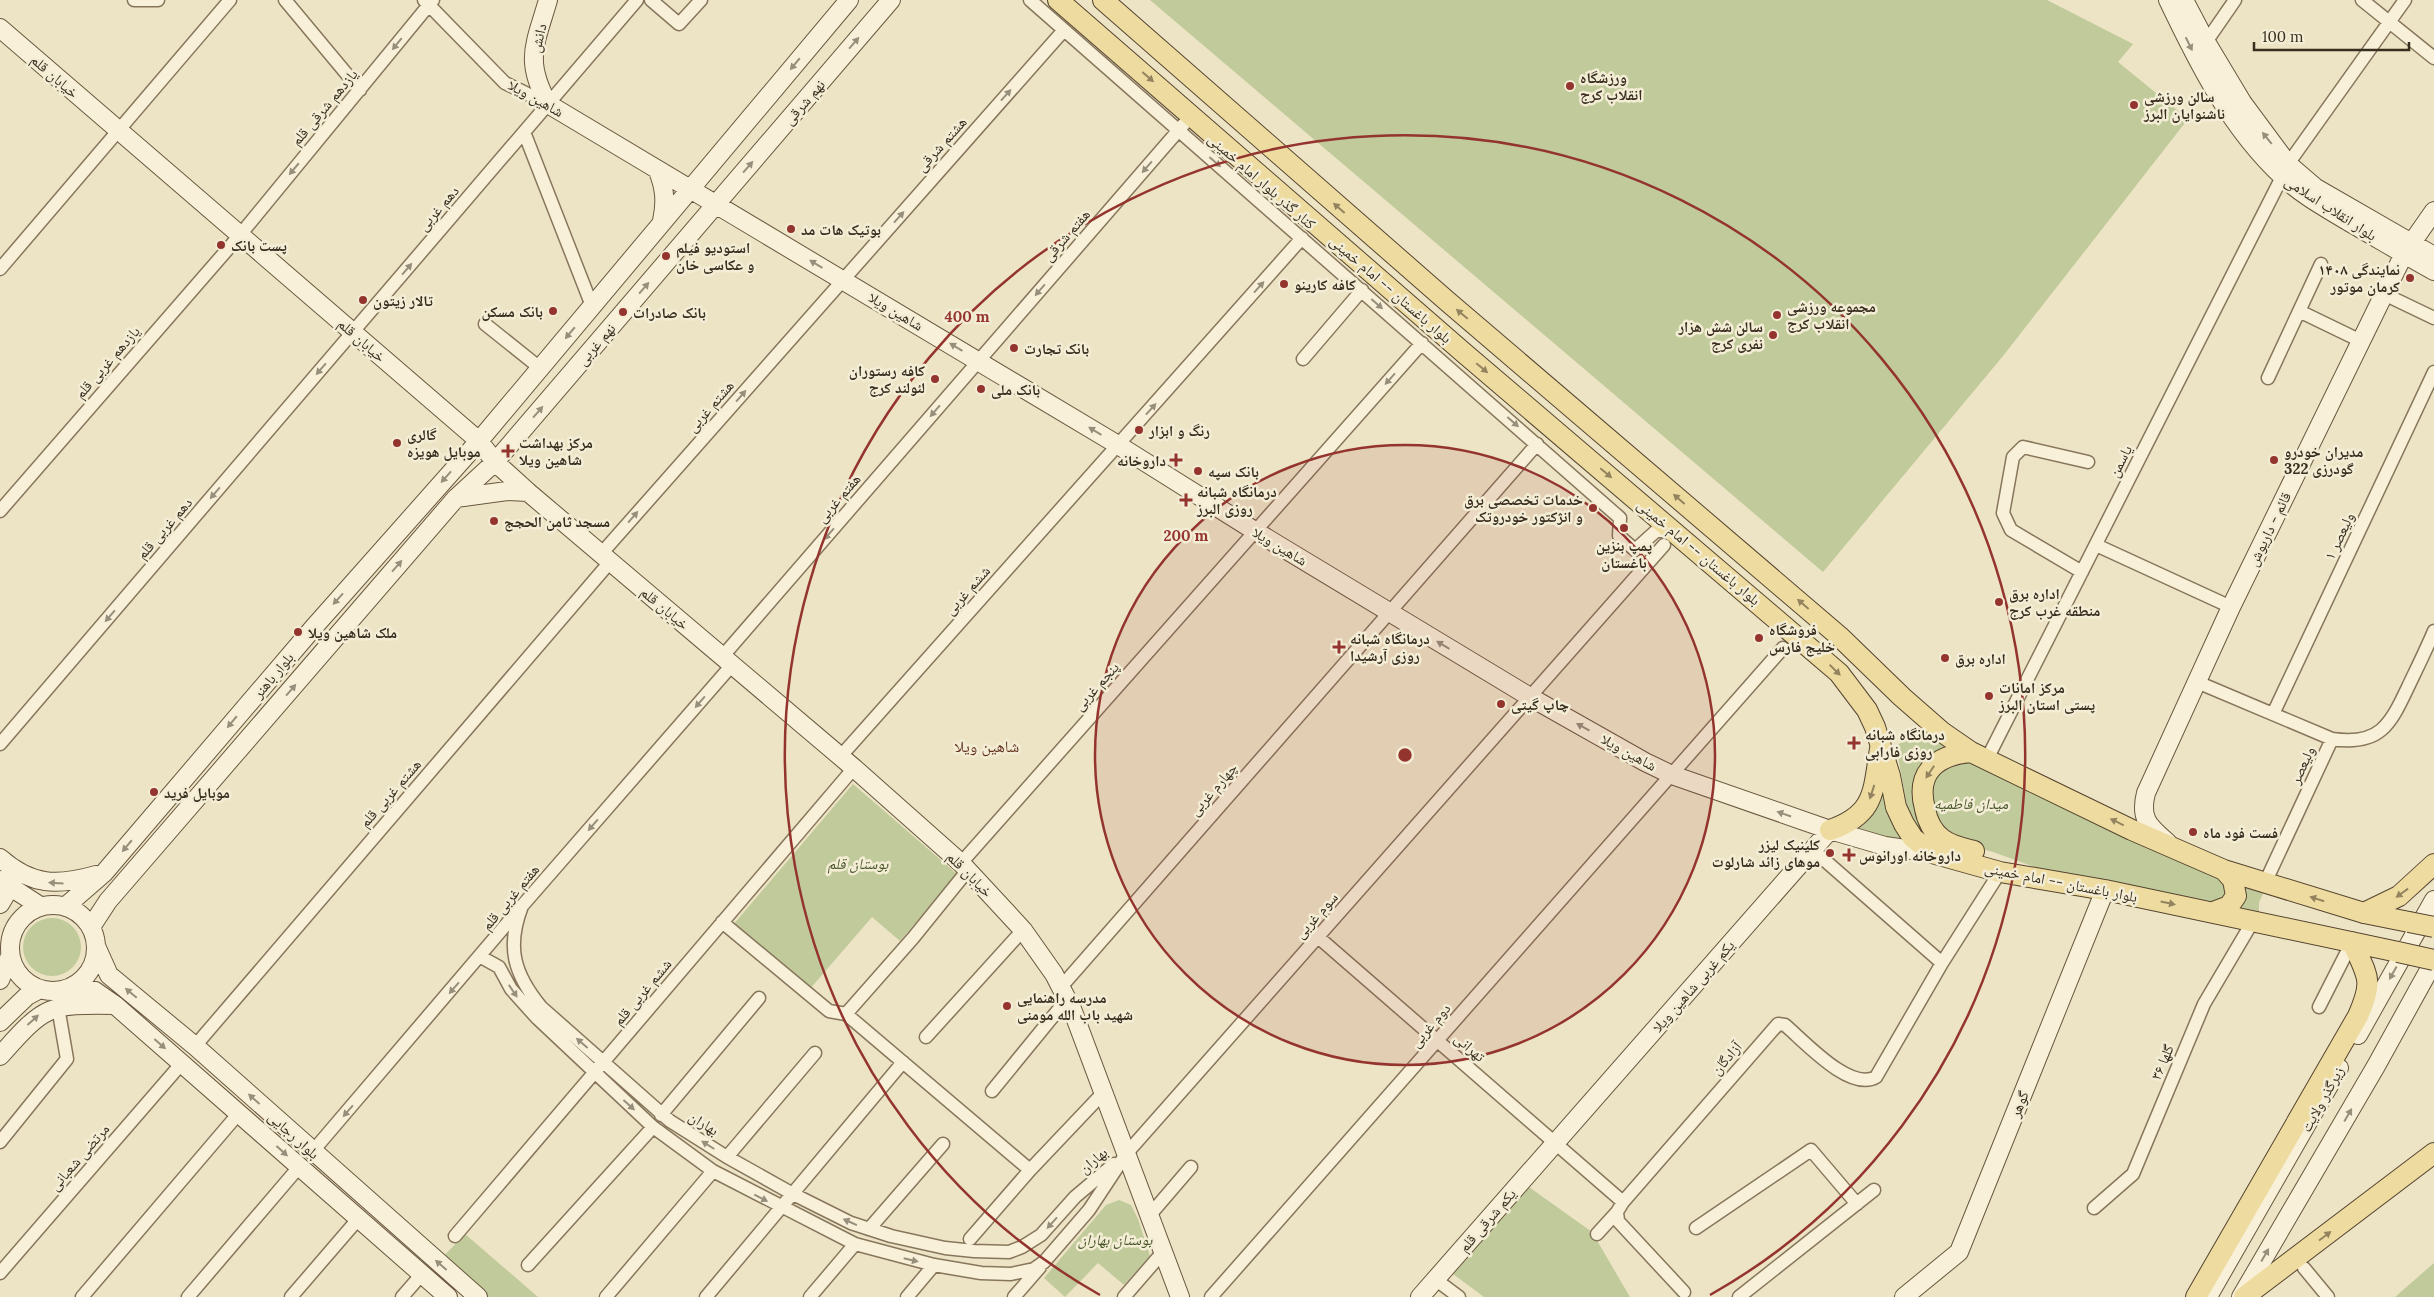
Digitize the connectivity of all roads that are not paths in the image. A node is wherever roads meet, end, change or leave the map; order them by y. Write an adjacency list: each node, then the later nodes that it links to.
1 (134, 0): 2 (street)
2 (158, 0)
3 (230, 0): 32 (street)
4 (286, 0): 29 (street)
5 (548, 0): 30 (street, دانش)
6 (637, 0): 30 (street, دهم غربی)
7 (651, 0): 8 (street)
8 (701, 0)
9 (849, 0): 37 (street, نهم شرقی, one-way to 37)
10 (891, 0): 38 (street, نهم شرقی, one-way to 10)
11 (1030, 0): 23 (street, کنار گذر بلوار امام خمینی)
12 (1058, 0): 25 (main road, بلوار باغستان -- امام خمینی)
13 (1103, 0): 20 (main road, بلوار باغستان -- امام خمینی)
14 (2168, 0): 36 (street, بلوار انقلاب اسلامی, one-way to 36)
15 (2184, 0): 26 (street, بلوار انقلاب اسلامی)
16 (2235, 0): 26 (street)
17 (2362, 0): 21 (street)
18 (2405, 0): 21 (street, یاسمن)
19 (429, 2): 29 (street, یازدهم شرقی قلم, one-way to 29); 30 (street, شاهین ویلا)
20 (1121, 16): 24 (main road, بلوار باغستان -- امام خمینی); 25 (main road)
21 (2390, 22): 28 (street); 36 (street, یاسمن)
22 (0, 28): 32 (street, خیابان قلم)
23 (1064, 30): 33 (street, کنار گذر بلوار امام خمینی); 48 (street, هشتم شرقی, one-way to 23)
24 (1143, 34): 27 (main road); 65 (main road, بلوار باغستان -- امام خمینی, one-way to 24)
25 (1105, 39): 27 (main road, بلوار باغستان -- امام خمینی)
26 (2206, 42): 36 (street, بلوار انقلاب اسلامی, one-way to 26)
27 (1122, 54): 31 (main road, بلوار باغستان -- امام خمینی, one-way to 31)
28 (2434, 58)
29 (360, 90): 41 (street, یازدهم شرقی قلم, one-way to 41)
30 (548, 104): 34 (street, دهم غربی); 35 (street, شاهین ویلا)
31 (1192, 115): 33 (street, هفتم شرقی); 58 (main road, بلوار باغستان -- امام خمینی)
32 (119, 130): 41 (street, خیابان قلم); 46 (street)
33 (1178, 130): 42 (street, کنار گذر بلوار امام خمینی, one-way to 42); 60 (street, هفتم شرقی, one-way to 60)
34 (524, 132): 51 (street); 55 (street, دهم غربی, one-way to 34)
35 (658, 170): 37 (street, شاهین ویلا); 40 (street)
36 (2285, 170): 43 (street, بلوار انقلاب اسلامی); 79 (street, یاسمن)
37 (691, 188): 38 (street, شاهین ویلا); 40 (street, نهم غربی)
38 (716, 204): 48 (street, شاهین ویلا, one-way to 38); 72 (street, نهم غربی, one-way to 38)
39 (2434, 211): 43 (street, قائم - داریوش)
40 (662, 223): 51 (street, نهم غربی)
41 (240, 235): 55 (street, خیابان قلم); 76 (street, یازدهم غربی قلم)
42 (1302, 238): 49 (street, کنار گذر بلوار امام خمینی); 71 (street, ششم غربی, one-way to 42)
43 (2408, 249): 44 (street, بلوار انقلاب اسلامی); 47 (street, بلوار انقلاب اسلامی); 50 (street, قائم - داریوش)
44 (2434, 256)
45 (2321, 264): 52 (street)
46 (0, 269)
47 (2434, 271)
48 (843, 280): 60 (street, شاهین ویلا, one-way to 48); 80 (street, هشتم غربی, one-way to 48)
49 (1362, 290): 57 (street, کنار گذر بلوار امام خمینی, one-way to 57); 59 (street)
50 (2384, 294): 53 (street); 56 (street, قائم - داریوش)
51 (592, 306): 61 (street, نهم غربی, one-way to 61)
52 (2299, 311): 56 (street); 64 (street)
53 (2434, 318)
54 (485, 324): 61 (street)
55 (353, 332): 69 (street, خیابان قلم); 91 (street, دهم غربی قلم, one-way to 91)
56 (2361, 341): 82 (street, قائم - داریوش)
57 (1422, 343): 62 (street, کنار گذر بلوار امام خمینی); 77 (street, پنجم غربی, one-way to 77)
58 (1464, 353): 62 (street); 66 (main road, بلوار باغستان -- امام خمینی, one-way to 66)
59 (1303, 359)
60 (978, 361): 71 (street, شاهین ویلا, one-way to 60); 86 (street, هفتم غربی, one-way to 86)
61 (540, 368): 69 (street, نهم غربی)
62 (1450, 368): 70 (street, کنار گذر بلوار امام خمینی, one-way to 70)
63 (2434, 372): 89 (street, ولیعصر ۱)
64 (2268, 378)
65 (1549, 387): 66 (main road); 67 (main road, بلوار باغستان -- امام خمینی)
66 (1531, 409): 68 (main road, بلوار باغستان -- امام خمینی)
67 (1580, 414): 68 (main road); 93 (main road, بلوار باغستان -- امام خمینی, one-way to 67)
68 (1562, 436): 78 (main road, بلوار باغستان -- امام خمینی, one-way to 78)
69 (478, 441): 72 (street, خیابان قلم); 105 (street, بلوار باهنر, one-way to 105)
70 (1537, 444): 78 (street, کنار گذر بلوار امام خمینی); 83 (street, چهارم غربی)
71 (1118, 445): 77 (street, شاهین ویلا); 94 (street, ششم غربی)
72 (495, 462): 74 (street, خیابان قلم); 75 (street, بلوار باهنر)
73 (2088, 462): 81 (street)
74 (528, 492): 75 (street); 80 (street, خیابان قلم)
75 (456, 498): 119 (street, بلوار باهنر, one-way to 75)
76 (0, 511)
77 (1255, 531): 83 (street, شاهین ویلا); 102 (street, پنجم غربی)
78 (1669, 538): 88 (street, سوم غربی); 92 (main road, بلوار باغستان -- امام خمینی, one-way to 92)
79 (2096, 545): 81 (street, یاسمن); 82 (street)
80 (605, 558): 86 (street, خیابان قلم); 142 (street, هشتم غربی قلم)
81 (2082, 572): 93 (street, یاسمن)
82 (2231, 607): 87 (street, قائم - داریوش)
83 (1389, 612): 88 (street, شاهین ویلا, one-way to 83); 133 (street, چهارم غربی)
84 (2433, 636): 90 (street)
85 (1783, 648): 95 (street, دوم غربی)
86 (727, 661): 94 (street, خیابان قلم); 114 (street, هفتم غربی قلم, one-way to 114)
87 (2197, 682): 89 (street, ولیعصر); 97 (street, قائم - داریوش)
88 (1530, 697): 95 (street, شاهین ویلا, one-way to 88); 123 (street, سوم غربی)
89 (2273, 714): 90 (street, ولیعصر)
90 (2332, 738): 108 (street, ولیعصر)
91 (0, 744)
92 (1880, 744): 96 (main road, one-way to 96); 99 (main road, بلوار باغستان -- امام خمینی)
93 (1979, 755): 97 (main road, بلوار باغستان -- امام خمینی, one-way to 93); 106 (main road, one-way to 106)
94 (847, 762): 102 (street, خیابان قلم); 118 (street, ششم غربی قلم)
95 (1672, 775): 96 (street, شاهین ویلا, one-way to 95); 141 (street, دوم غربی)
96 (1830, 830): 98 (street, یکم غربی شاهین ویلا); 99 (street, شاهین ویلا)
97 (2174, 849): 103 (main road, بلوار باغستان -- امام خمینی)
98 (1813, 850): 129 (street); 155 (street, یکم غربی شاهین ویلا)
99 (1932, 853): 104 (main road, بلوار باغستان -- امام خمینی)
100 (0, 858): 105 (street, one-way to 100)
101 (2434, 864): 116 (main road, one-way to 116)
102 (964, 867): 122 (street, خیابان قلم); 138 (street, پنجم غربی)
103 (2224, 870): 108 (main road, بلوار باغستان -- امام خمینی); 115 (main road)
104 (2000, 872): 106 (main road, بلوار باغستان -- امام خمینی); 129 (street)
105 (104, 873): 113 (street, بلوار باهنر)
106 (2062, 882): 109 (main road, بلوار باغستان -- امام خمینی)
107 (3, 883): 111 (street); 112 (street)
108 (2265, 884): 116 (main road, بلوار باغستان -- امام خمینی, one-way to 108)
109 (2105, 890): 115 (main road, بلوار باغستان -- امام خمینی, one-way to 115); 207 (street, گوهر)
110 (2434, 900): 209 (street, زیرگذر ولایت, one-way to 209)
111 (0, 904)
112 (40, 906): 113 (street); 121 (street)
113 (66, 906): 119 (street)
114 (522, 906): 127 (street, هفتم غربی قلم); 145 (street, بهاران, one-way to 114)
115 (2213, 912): 117 (main road, بلوار باغستان -- امام خمینی)
116 (2364, 913): 120 (main road, بلوار باغستان -- امام خمینی, bridge)
117 (2253, 921): 124 (main road, بلوار باغستان -- امام خمینی); 170 (street, ۳۶ گلها)
118 (722, 922): 138 (street); 145 (street, ششم غربی قلم)
119 (91, 927): 125 (street)
120 (2434, 927)
121 (6, 930): 126 (street)
122 (1024, 930): 133 (street, خیابان قلم); 140 (street)
123 (1318, 937): 141 (street, تهرانی); 159 (street, سوم غربی)
124 (2352, 942): 128 (main road, بلوار باغستان -- امام خمینی, bridge); 137 (street); 208 (main road)
125 (96, 946): 131 (street); 142 (street, بلوار رجایی, one-way to 125)
126 (10, 956): 130 (street); 132 (street)
127 (481, 957): 148 (street, بهاران, one-way to 148); 157 (street, هفتم غربی قلم, one-way to 157)
128 (2434, 960): 210 (street, زیرگذر ولایت, one-way to 128)
129 (1942, 963): 172 (street, آزادگان)
130 (0, 980)
131 (69, 988): 132 (street); 135 (street, بلوار رجایی)
132 (40, 989): 139 (street)
133 (1064, 992): 149 (street); 150 (street, خیابان قلم)
134 (760, 998): 152 (street)
135 (115, 1005): 136 (street); 147 (street, بلوار رجایی, one-way to 147)
136 (58, 1007): 144 (street, one-way to 136); 154 (street)
137 (2319, 1007)
138 (846, 1014): 146 (street)
139 (0, 1022)
140 (926, 1037)
141 (1438, 1041): 155 (street, تهرانی); 203 (street, دوم غربی)
142 (195, 1046): 157 (street, بلوار رجایی, one-way to 142)
143 (815, 1053): 160 (street)
144 (0, 1056)
145 (604, 1062): 148 (street, ششم غربی قلم); 152 (street, بهاران)
146 (903, 1062): 163 (street); 166 (street)
147 (182, 1063): 151 (street, بلوار رجایی); 186 (street, مرتضی شعبانی)
148 (594, 1074): 153 (street, بهاران, one-way to 153); 178 (street, ششم غربی قلم)
149 (992, 1091)
150 (1104, 1092): 159 (street, خیابان قلم); 163 (street)
151 (239, 1113): 161 (street, بلوار رجایی, one-way to 161); 190 (street)
152 (661, 1115): 160 (street, بهاران, one-way to 152)
153 (653, 1127): 164 (street, بهاران); 183 (street)
154 (0, 1142)
155 (1555, 1143): 172 (street, تهرانی); 188 (street, یکم شرقی قلم)
156 (944, 1144): 176 (street)
157 (313, 1152): 195 (street, بلوار رجایی, one-way to 157)
158 (2434, 1153): 210 (main road, one-way to 158)
159 (1126, 1154): 167 (street, بهاران); 171 (street, بهاران); 173 (street, خیابان قلم)
160 (726, 1157): 166 (street, بهاران)
161 (299, 1167): 174 (street, بلوار رجایی); 191 (street)
162 (1191, 1167): 173 (street)
163 (1030, 1170): 179 (street)
164 (713, 1171): 169 (street, بهاران, one-way to 169); 196 (street)
165 (1874, 1190): 168 (street)
166 (793, 1194): 169 (street); 176 (street, بهاران, one-way to 166)
167 (1075, 1197): 171 (street); 176 (street, بهاران, one-way to 176)
168 (1856, 1204): 175 (street); 206 (street)
169 (780, 1208): 180 (street, بهاران); 197 (street)
170 (2094, 1208)
171 (1089, 1210): 182 (street, بهاران)
172 (1619, 1212): 177 (street, آزادگان); 189 (street)
173 (1149, 1216): 181 (street, خیابان قلم)
174 (359, 1218): 187 (street, بلوار رجایی); 192 (street)
175 (1696, 1228)
176 (869, 1229)
177 (1597, 1234)
178 (454, 1236)
179 (970, 1239)
180 (855, 1244): 184 (street, بهاران, one-way to 184); 198 (street)
181 (1163, 1252): 201 (street); 202 (street, خیابان قلم)
182 (1044, 1262): 184 (street, بهاران); 200 (street)
183 (528, 1265)
184 (934, 1265): 199 (street)
185 (2304, 1268): 211 (street)
186 (0, 1272)
187 (422, 1274): 193 (street); 194 (street, بلوار رجایی)
188 (1436, 1279): 204 (street, یکم شرقی قلم); 205 (street)
189 (1684, 1292)
190 (82, 1297)
191 (188, 1297)
192 (291, 1297)
193 (402, 1297)
194 (448, 1297)
195 (478, 1297)
196 (606, 1297)
197 (706, 1297)
198 (810, 1297)
199 (907, 1297)
200 (1014, 1297)
201 (1124, 1297)
202 (1180, 1297)
203 (1211, 1297)
204 (1420, 1297)
205 (1459, 1297)
206 (1739, 1297)
207 (1904, 1297)
208 (2196, 1297)
209 (2207, 1297)
210 (2242, 1297)
211 (2328, 1297)

